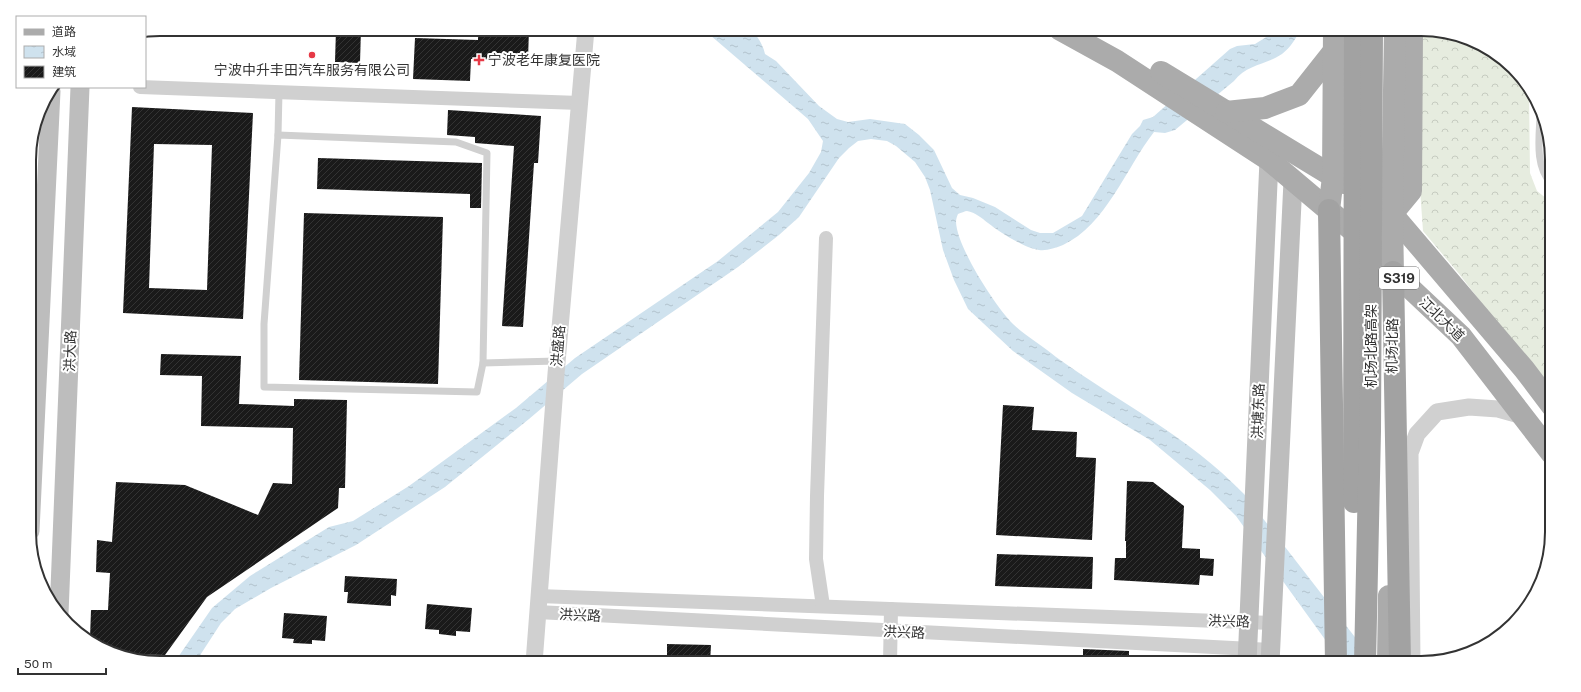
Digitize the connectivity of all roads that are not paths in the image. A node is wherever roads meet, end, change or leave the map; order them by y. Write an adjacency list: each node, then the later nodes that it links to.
1 (585, 36): 14 (street, 洪盛路)
2 (1072, 36): 9 (main road)
3 (1098, 36): 9 (main road)
4 (1334, 36): 8 (main road)
5 (1355, 36): 43 (highway, 机场北路高架, bridge)
6 (1372, 36): 46 (highway, 机场北路高架, bridge)
7 (1400, 36): 23 (main road)
8 (1333, 52): 15 (main road); 20 (main road)
9 (1151, 75): 15 (main road)
10 (146, 87): 12 (street)
11 (80, 88): 32 (main road, 洪大路)
12 (279, 92): 14 (street); 17 (lane)
13 (50, 102): 29 (main road)
14 (580, 103): 27 (street, 洪盛路)
15 (1224, 117): 18 (main road, 江北大道 / S319); 20 (main road, 江北大道 / S319)
16 (1540, 124): 19 (lane)
17 (278, 135): 26 (lane); 26 (lane)
18 (1269, 160): 21 (main road, 江北大道 / S319); 36 (main road, 洪塘东路)
19 (1545, 174)
20 (1333, 177): 22 (main road); 23 (main road, 江北大道 / S319)
21 (1293, 181): 22 (main road, 江北大道 / S319); 37 (main road, 洪塘东路)
22 (1329, 210): 25 (main road, 江北大道 / S319); 44 (highway); 45 (main road)
23 (1392, 214): 25 (main road, 机场北路); 28 (main road, 江北大道 / S319)
24 (826, 238): 34 (street)
25 (1393, 272): 30 (main road, 江北大道 / S319); 47 (highway); 48 (main road, 机场北路)
26 (483, 363): 27 (lane)
27 (556, 367): 33 (street, 洪盛路)
28 (1545, 397)
29 (36, 405)
30 (1523, 416): 31 (main road, 江北大道 / S319); 49 (street)
31 (1545, 445)
32 (59, 603)
33 (537, 604): 34 (street, 洪兴路); 38 (street, 洪兴路); 39 (street, 洪盛路)
34 (823, 606): 35 (street, 洪兴路)
35 (891, 609): 36 (street, 洪兴路); 38 (street)
36 (1249, 622): 37 (street, 洪兴路); 41 (main road, 洪塘东路)
37 (1272, 622): 42 (main road, 洪塘东路)
38 (890, 631): 40 (street); 41 (street, 洪兴路)
39 (534, 656)
40 (890, 656)
41 (1248, 656): 42 (street, 洪兴路)
42 (1270, 656)
43 (1342, 656)
44 (1342, 656)
45 (1342, 656)
46 (1365, 656)
47 (1392, 656)
48 (1392, 656)
49 (1412, 656)

